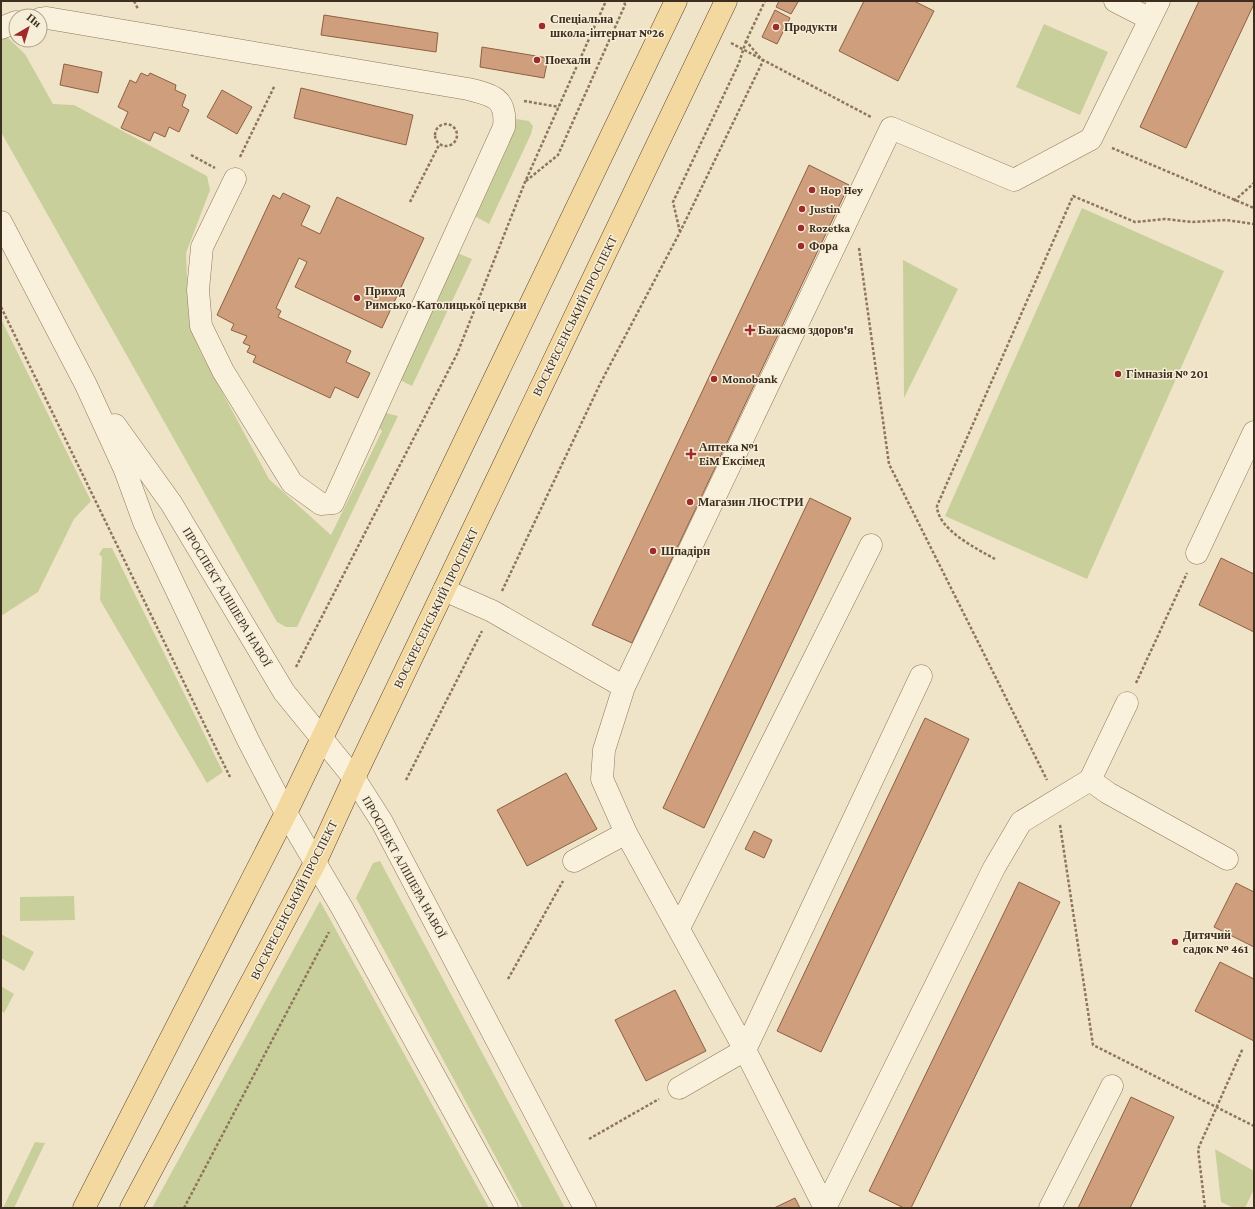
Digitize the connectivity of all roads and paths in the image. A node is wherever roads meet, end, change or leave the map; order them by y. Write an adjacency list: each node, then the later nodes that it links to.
1 (606, 1): 19 (path)
2 (624, 1): 19 (path)
3 (676, 1): 41 (main road)
4 (726, 1): 9 (main road, ВОСКРЕСЕНСЬКИЙ ПРОСПЕКТ)
5 (765, 1): 10 (path)
6 (1115, 1): 7 (street)
7 (1154, 10): 15 (street)
8 (48, 19): 18 (street)
9 (711, 32): 11 (path); 34 (main road, ВОСКРЕСЕНСЬКИЙ ПРОСПЕКТ)
10 (746, 41): 11 (path); 12 (path)
11 (743, 50): 12 (path); 26 (path)
12 (763, 60): 14 (path); 26 (path)
13 (275, 85): 18 (path)
14 (891, 128): 15 (street); 38 (street)
15 (1091, 139): 21 (path)
16 (439, 145): 16 (path); 22 (path)
17 (191, 155): 18 (path)
18 (234, 179)
19 (525, 182): 39 (path)
20 (1254, 183): 21 (path)
21 (1234, 201): 23 (path)
22 (410, 202)
23 (1254, 208)
24 (1, 222): 29 (street, ПРОСПЕКТ АЛІШЕРА НАВОЇ)
25 (1254, 224): 33 (path)
26 (680, 232): 35 (path)
27 (859, 246): 46 (path)
28 (1, 307): 42 (path)
29 (86, 385): 39 (street, ПРОСПЕКТ АЛІШЕРА НАВОЇ); 47 (street, ПРОСПЕКТ АЛІШЕРА НАВОЇ)
30 (1254, 432): 32 (street)
31 (871, 545): 53 (street)
32 (1197, 553): 36 (path)
33 (995, 559)
34 (444, 590): 35 (street); 43 (main road, ВОСКРЕСЕНСЬКИЙ ПРОСПЕКТ)
35 (492, 611): 38 (street); 44 (path)
36 (1146, 658)
37 (921, 676): 56 (street)
38 (624, 687): 48 (street)
39 (284, 692): 41 (street, ПРОСПЕКТ АЛІШЕРА НАВОЇ)
40 (1127, 703): 45 (street)
41 (322, 739): 43 (street, ПРОСПЕКТ АЛІШЕРА НАВОЇ); 47 (main road)
42 (230, 777)
43 (354, 778): 51 (main road, ВОСКРЕСЕНСЬКИЙ ПРОСПЕКТ); 66 (street, ПРОСПЕКТ АЛІШЕРА НАВОЇ)
44 (406, 780)
45 (1090, 780): 46 (street); 49 (street)
46 (1057, 800): 59 (path); 67 (street)
47 (286, 813): 51 (street, ПРОСПЕКТ АЛІШЕРА НАВОЇ); 62 (main road)
48 (626, 834): 50 (street); 53 (street)
49 (1227, 859)
50 (574, 861): 54 (path)
51 (315, 863): 52 (street, ПРОСПЕКТ АЛІШЕРА НАВОЇ); 63 (main road, ВОСКРЕСЕНСЬКИЙ ПРОСПЕКТ)
52 (342, 908): 64 (path); 65 (street, ПРОСПЕКТ АЛІШЕРА НАВОЇ)
53 (679, 928): 56 (street)
54 (508, 979)
55 (1243, 1048): 59 (path)
56 (745, 1050): 58 (street); 67 (street)
57 (1112, 1086): 68 (street)
58 (679, 1088): 61 (path)
59 (1217, 1107): 60 (path); 69 (path)
60 (1254, 1126)
61 (589, 1139)
62 (84, 1208)
63 (131, 1208)
64 (184, 1208)
65 (507, 1208)
66 (585, 1208)
67 (825, 1208)
68 (1050, 1208)
69 (1205, 1208)

